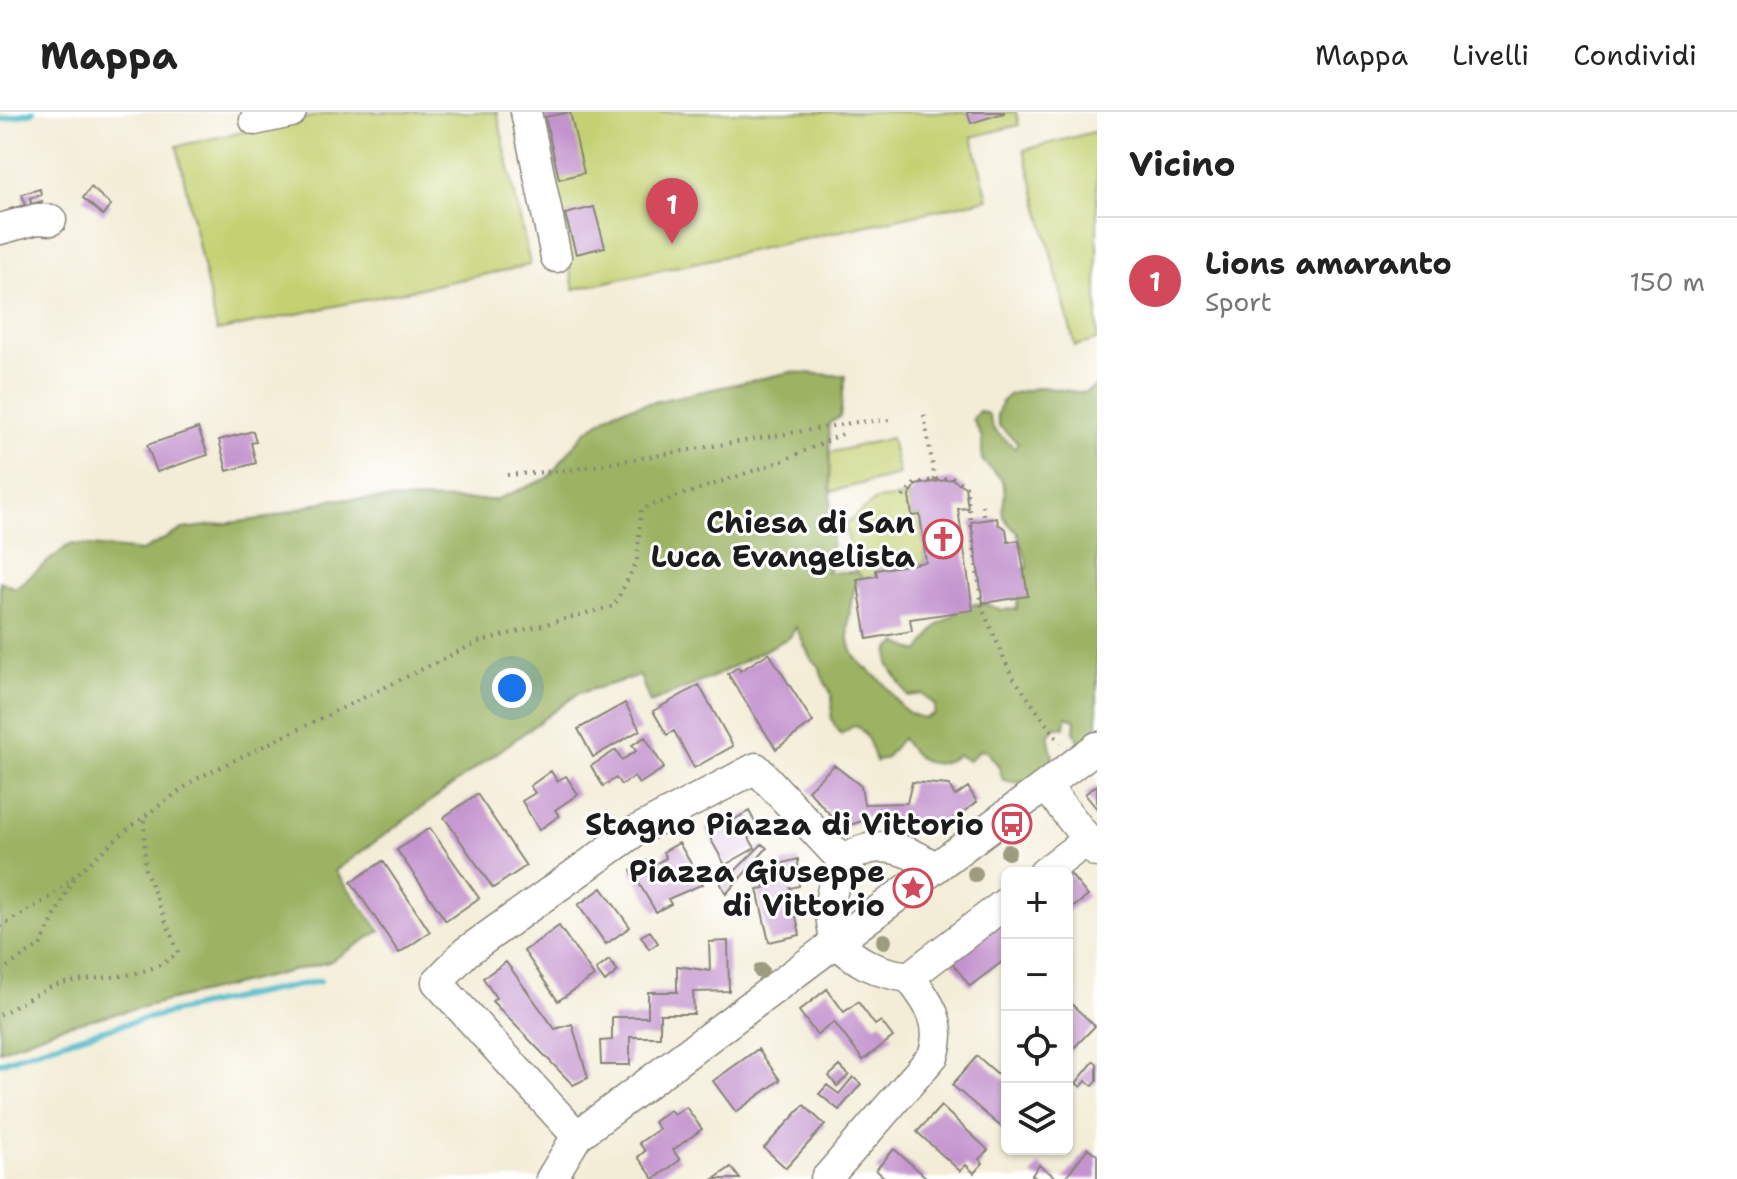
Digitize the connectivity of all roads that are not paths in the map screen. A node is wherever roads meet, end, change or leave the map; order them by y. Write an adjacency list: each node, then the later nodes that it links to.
1 (291, 112): 3 (street)
2 (526, 112): 6 (street)
3 (255, 120)
4 (51, 220): 5 (street)
5 (0, 229)
6 (556, 257)
7 (1097, 747): 8 (street)
8 (1046, 786): 9 (street); 11 (street)
9 (1092, 846): 12 (street)
10 (844, 862): 11 (street); 14 (street); 16 (street)
11 (933, 867): 14 (street)
12 (1055, 867)
13 (1001, 907): 15 (street)
14 (835, 941): 15 (street); 16 (street)
15 (909, 977): 18 (street)
16 (577, 1136): 17 (street)
17 (551, 1179)
18 (826, 1179)

